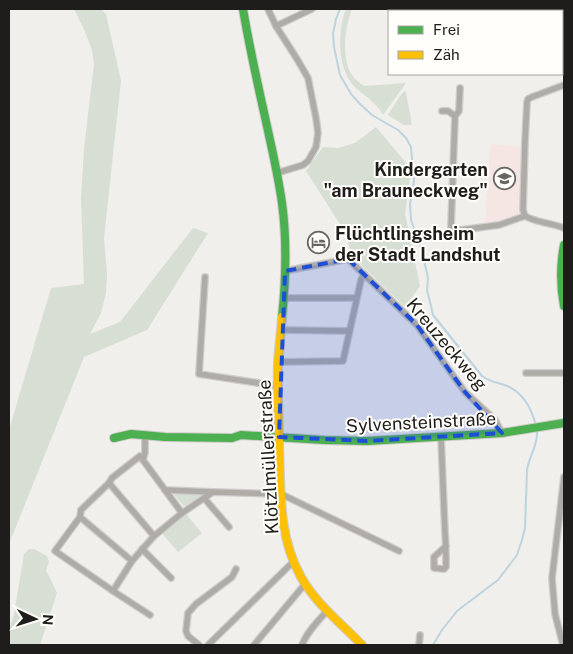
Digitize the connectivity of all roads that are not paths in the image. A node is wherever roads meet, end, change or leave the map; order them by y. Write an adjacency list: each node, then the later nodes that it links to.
1 (243, 9): 9 (street, Klötzlmüllerstraße)
2 (268, 9): 4 (street)
3 (312, 9): 4 (street)
4 (276, 26): 9 (street)
5 (564, 85): 10 (street)
6 (460, 88): 8 (street)
7 (442, 111): 8 (street)
8 (455, 116): 10 (street)
9 (277, 173): 13 (street, Klötzlmüllerstraße)
10 (525, 216): 11 (street)
11 (564, 228)
12 (564, 245): 18 (street)
13 (285, 271): 14 (street, Kreuzeckweg); 16 (street, Klötzlmüllerstraße)
14 (364, 274): 17 (street); 26 (street, Kreuzeckweg)
15 (205, 277): 24 (street)
16 (284, 298): 17 (street); 19 (street, Klötzlmüllerstraße)
17 (356, 298): 20 (street)
18 (564, 306)
19 (281, 330): 20 (street); 21 (street, Klötzlmüllerstraße)
20 (349, 331): 21 (street)
21 (278, 362): 24 (street, Klötzlmüllerstraße)
22 (526, 373): 23 (street)
23 (564, 373)
24 (278, 386): 28 (street, Klötzlmüllerstraße)
25 (564, 423): 26 (street, Sylvensteinstraße)
26 (502, 433): 29 (street, Sylvensteinstraße)
27 (145, 434): 28 (street, Sylvensteinstraße); 30 (street, Sylvensteinstraße); 31 (street)
28 (278, 437): 29 (street, Sylvensteinstraße); 36 (street, Klötzlmüllerstraße)
29 (441, 437): 42 (street)
30 (114, 438)
31 (143, 460): 33 (street); 34 (street)
32 (564, 476): 60 (street)
33 (110, 483): 39 (street); 41 (street)
34 (165, 490): 35 (street); 38 (street)
35 (213, 492): 36 (street); 37 (street)
36 (281, 494): 44 (street); 46 (street, Klötzlmüllerstraße)
37 (204, 498): 38 (street); 40 (street)
38 (182, 512): 41 (street)
39 (80, 517): 45 (street); 50 (street)
40 (229, 527)
41 (154, 536): 43 (street)
42 (446, 546)
43 (142, 549): 45 (street); 48 (street)
44 (399, 551)
45 (132, 561): 50 (street)
46 (293, 562): 49 (street, Klötzlmüllerstraße); 55 (street)
47 (236, 568): 54 (street)
48 (172, 578)
49 (305, 584): 51 (street, Klötzlmüllerstraße); 56 (street)
50 (112, 591): 52 (street)
51 (327, 611): 57 (street); 58 (street, Klötzlmüllerstraße)
52 (150, 615)
53 (420, 635): 59 (street)
54 (199, 645)
55 (208, 645)
56 (254, 645)
57 (302, 645)
58 (362, 645)
59 (418, 645)
60 (563, 645)

